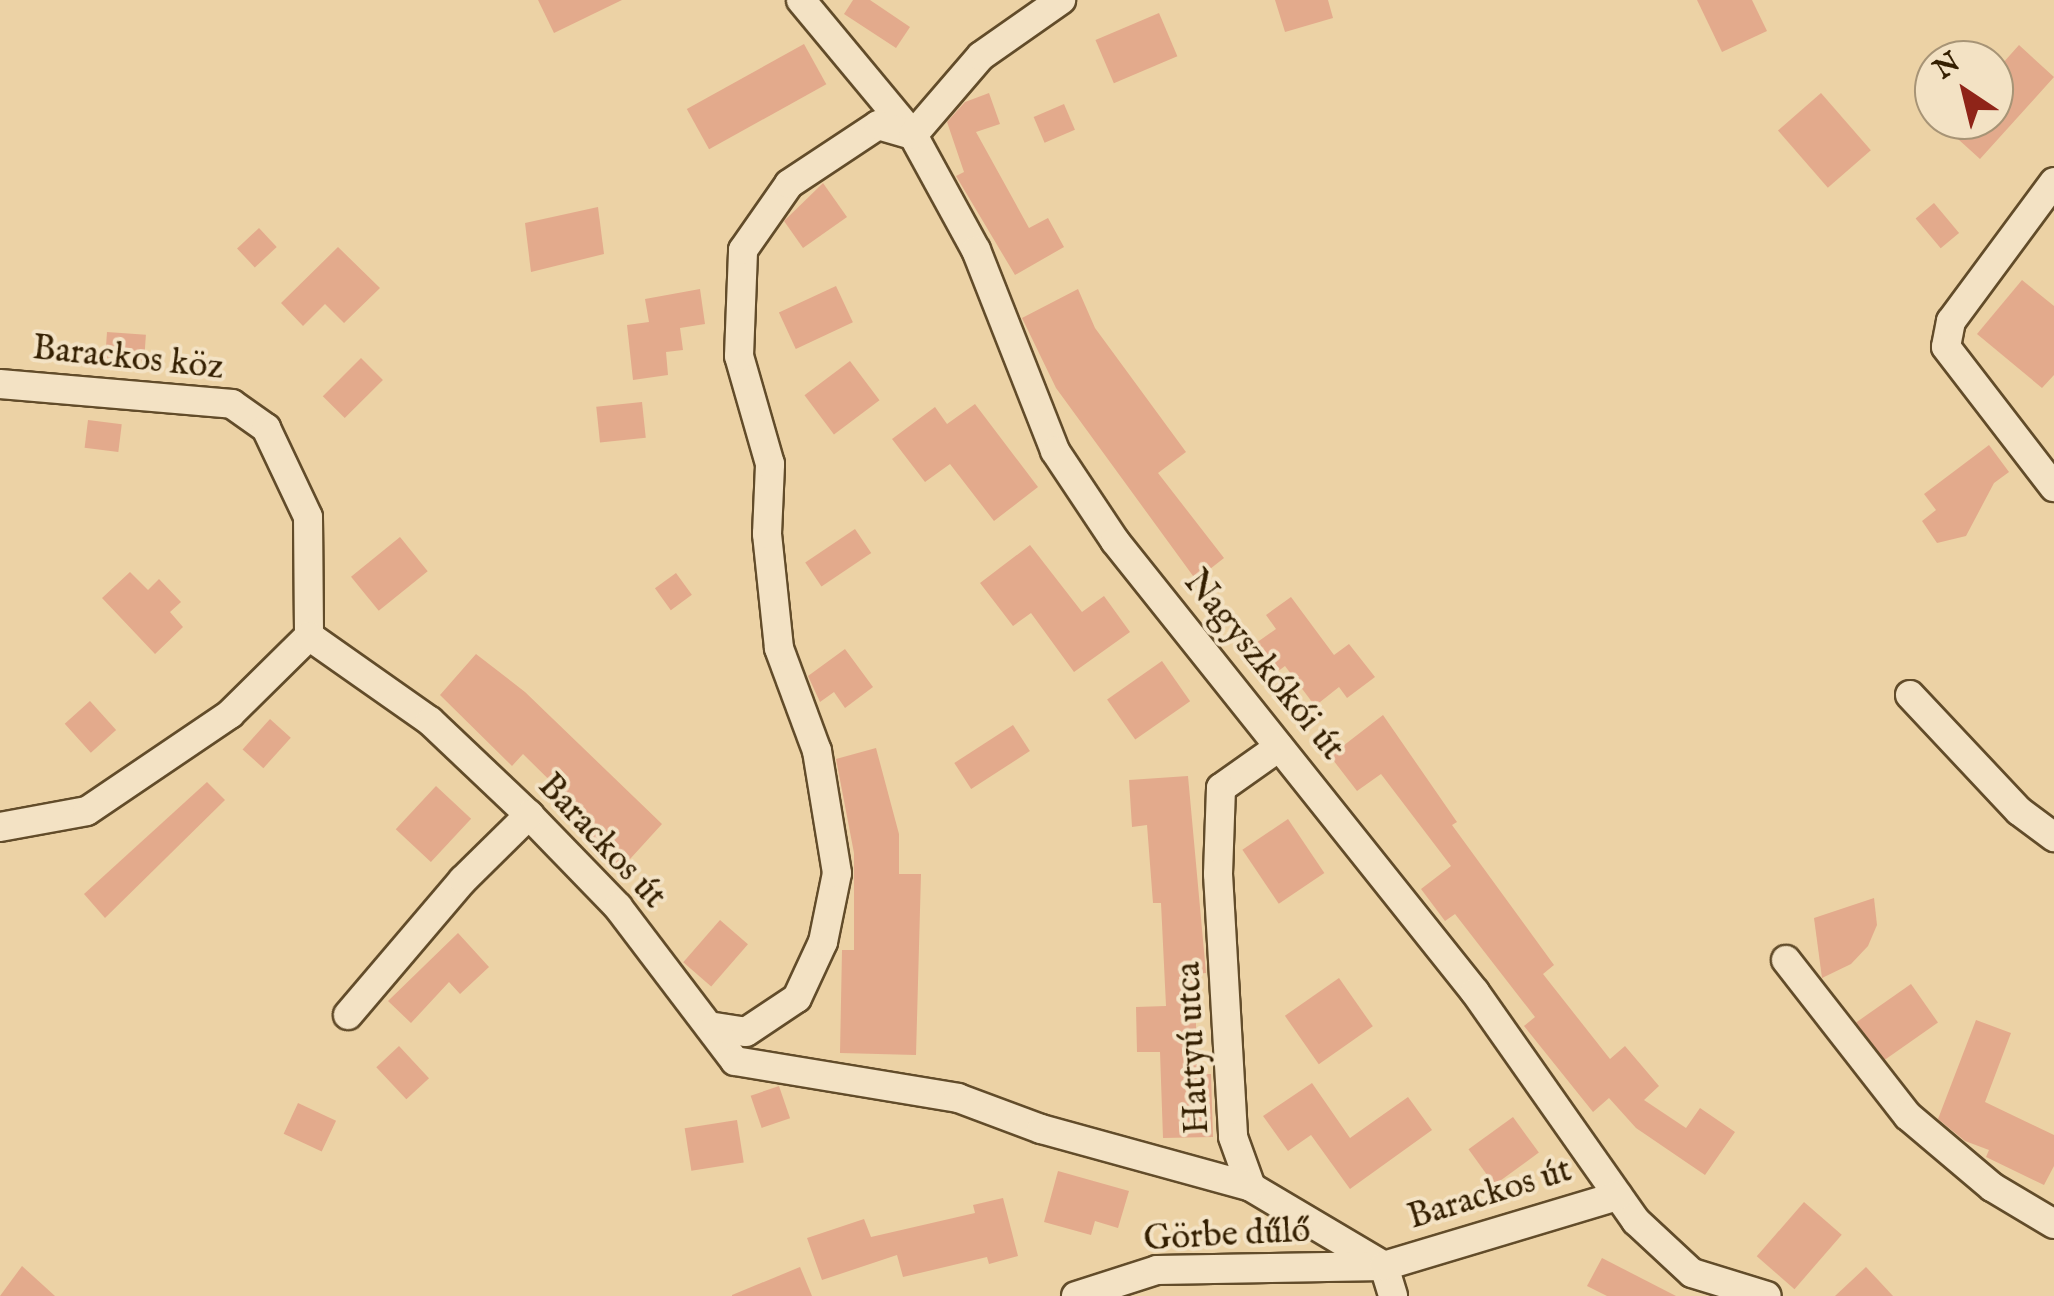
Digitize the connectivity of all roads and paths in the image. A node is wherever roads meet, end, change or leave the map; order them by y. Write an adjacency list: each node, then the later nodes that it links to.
1 (801, 0): 3 (street, Nagyszkókói út)
2 (1061, 0): 3 (street)
3 (912, 134): 9 (street, Nagyszkókói út); 15 (street)
4 (2054, 182): 6 (street)
5 (0, 384): 7 (street, Barackos köz)
6 (2054, 487)
7 (309, 636): 10 (street, Barackos út); 11 (street)
8 (1910, 695): 12 (street)
9 (1280, 747): 16 (street, Hattyú utca); 17 (street, Nagyszkókói út)
10 (529, 815): 14 (street); 15 (street, Barackos út)
11 (0, 827)
12 (2054, 837)
13 (1786, 960): 18 (street)
14 (348, 1014)
15 (715, 1027): 16 (street, Barackos út)
16 (1251, 1187): 19 (street)
17 (1618, 1196): 19 (street, Barackos út); 22 (street, Nagyszkókói út)
18 (2054, 1224)
19 (1384, 1266): 20 (street, Görbe dűlő); 21 (street)
20 (1076, 1296)
21 (1393, 1296)
22 (1767, 1296)

